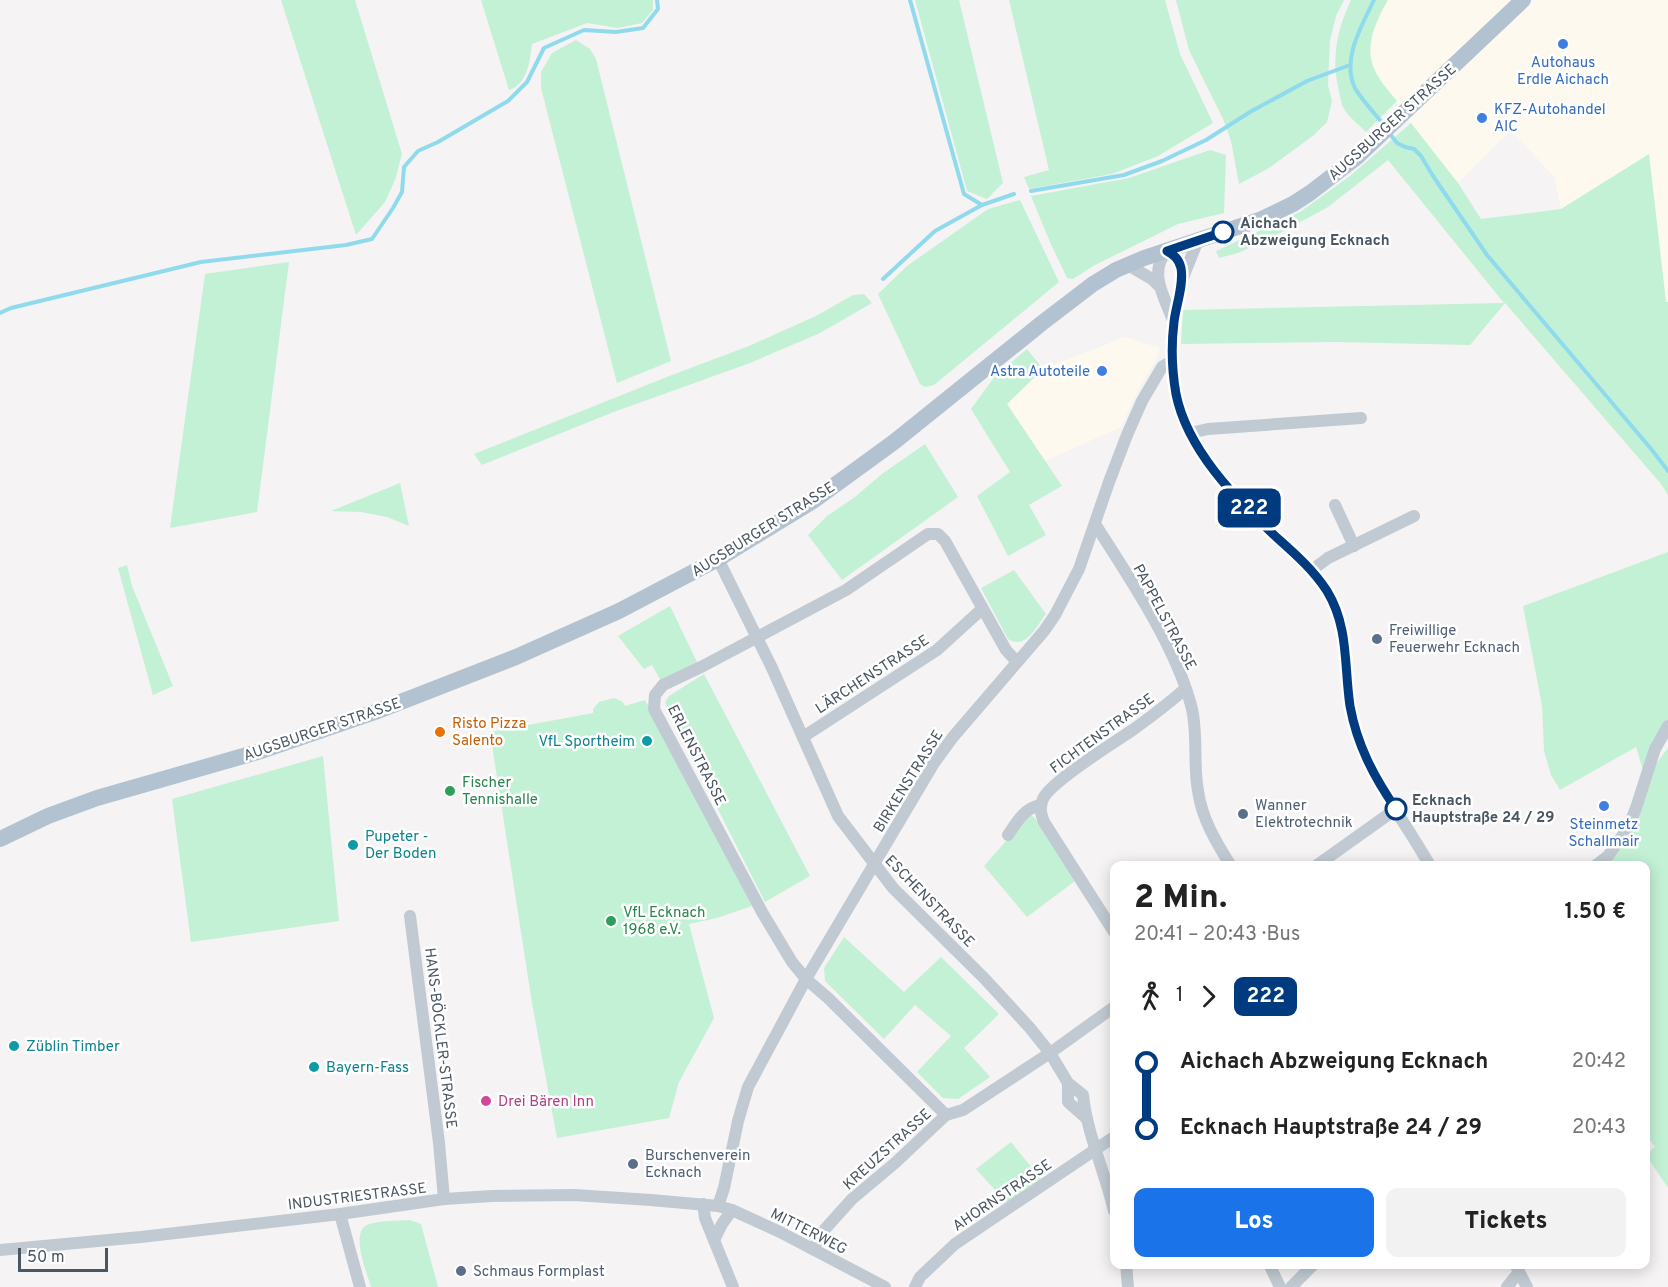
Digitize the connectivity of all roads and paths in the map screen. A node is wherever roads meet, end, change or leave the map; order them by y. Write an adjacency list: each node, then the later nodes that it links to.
1 (1523, 0): 2 (main road, AUGSBURGER STRASSE)
2 (1198, 240): 3 (main road, AUGSBURGER STRASSE); 5 (street)
3 (1167, 251): 4 (main road, AUGSBURGER STRASSE); 5 (street); 6 (street)
4 (1128, 265): 6 (street); 15 (main road, AUGSBURGER STRASSE)
5 (1181, 284): 7 (street)
6 (1159, 286): 7 (street)
7 (1174, 323): 8 (street)
8 (1172, 361): 10 (street); 13 (street, BIRKENSTRASSE)
9 (1361, 418): 10 (street)
10 (1190, 433): 16 (street)
11 (1335, 505): 14 (street)
12 (1414, 516): 14 (street)
13 (1095, 524): 19 (street, BIRKENSTRASSE); 20 (street, PAPPELSTRASSE)
14 (1353, 546): 16 (street)
15 (718, 559): 18 (street, ESCHENSTRASSE); 26 (main road, AUGSBURGER STRASSE)
16 (1311, 570): 24 (street)
17 (982, 609): 18 (street, ERLENSTRASSE); 19 (street, ERLENSTRASSE); 22 (street, LÄRCHENSTRASSE)
18 (756, 637): 22 (street, ESCHENSTRASSE); 34 (street, ERLENSTRASSE)
19 (1017, 662): 31 (street, BIRKENSTRASSE)
20 (1185, 689): 23 (street, FICHTENSTRASSE); 27 (street, PAPPELSTRASSE)
21 (1668, 726): 30 (street)
22 (802, 737): 31 (street, ESCHENSTRASSE)
23 (1041, 805): 25 (street, FICHTENSTRASSE); 33 (street)
24 (1396, 809): 28 (street); 29 (street)
25 (1008, 835)
26 (0, 839)
27 (1228, 861)
28 (1323, 861)
29 (1427, 861)
30 (1601, 861)
31 (874, 865): 34 (street, BIRKENSTRASSE); 36 (street, ESCHENSTRASSE)
32 (410, 916): 41 (street, HANS-BÖCKLER-STRASSE)
33 (1110, 926)
34 (806, 979): 37 (street, ERLENSTRASSE); 43 (street, BIRKENSTRASSE)
35 (1110, 1010): 36 (street, KREUZSTRASSE)
36 (1050, 1053): 37 (street, KREUZSTRASSE); 39 (street, ESCHENSTRASSE)
37 (946, 1115): 47 (street, KREUZSTRASSE)
38 (1110, 1140): 39 (street, AHORNSTRASSE)
39 (1097, 1149): 40 (street, ESCHENSTRASSE); 57 (street, AHORNSTRASSE)
40 (1110, 1196)
41 (444, 1199): 42 (street, INDUSTRIESTRASSE); 45 (street, INDUSTRIESTRASSE)
42 (703, 1204): 43 (street, INDUSTRIESTRASSE); 46 (street)
43 (718, 1206): 44 (street, MITTERWEG)
44 (732, 1210): 46 (street); 47 (street, MITTERWEG)
45 (340, 1214): 48 (street, INDUSTRIESTRASSE); 54 (street)
46 (714, 1240): 55 (street)
47 (813, 1249): 56 (street, MITTERWEG)
48 (0, 1250)
49 (1126, 1269): 58 (street)
50 (1271, 1269): 59 (street)
51 (1309, 1269): 60 (street)
52 (1516, 1269): 61 (street)
53 (1518, 1269): 62 (street)
54 (360, 1287)
55 (733, 1287)
56 (885, 1287)
57 (915, 1287)
58 (1128, 1287)
59 (1280, 1287)
60 (1291, 1287)
61 (1507, 1287)
62 (1527, 1287)

